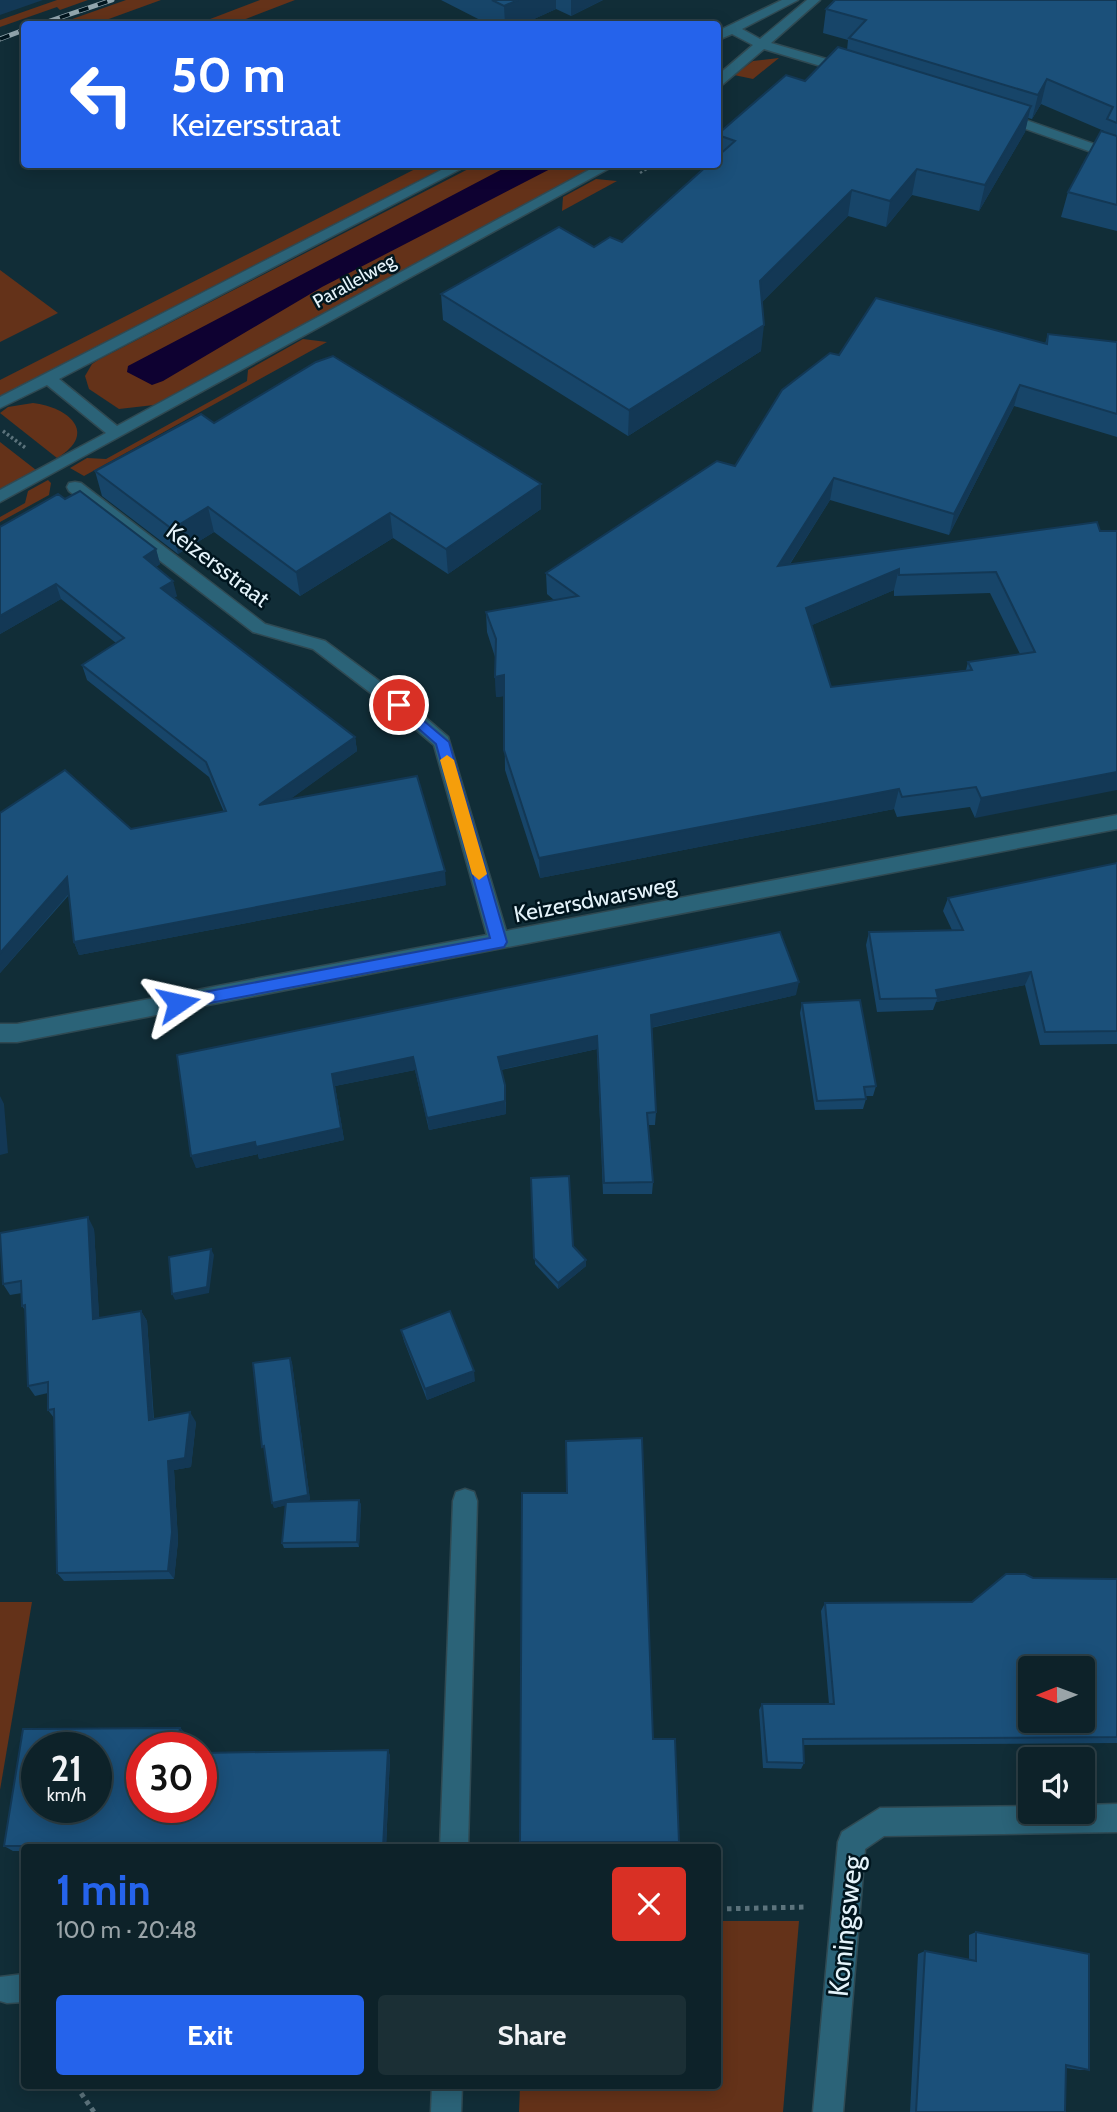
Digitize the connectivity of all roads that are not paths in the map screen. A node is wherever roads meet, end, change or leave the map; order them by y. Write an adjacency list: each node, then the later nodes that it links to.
1 (793, 0): 3 (street)
2 (814, 0): 5 (street)
3 (732, 29): 4 (street); 5 (street)
4 (721, 34)
5 (761, 44): 6 (street); 7 (street)
6 (858, 73)
7 (721, 78)
8 (984, 110): 9 (street)
9 (1117, 157)
10 (456, 168): 12 (street)
11 (604, 168): 14 (street, Parallelweg)
12 (48, 378): 13 (street); 14 (street)
13 (0, 403)
14 (117, 434): 16 (street, Parallelweg)
15 (75, 487): 18 (street, Keizersstraat)
16 (0, 497)
17 (1117, 822): 18 (street, Keizersdwarsweg)
18 (499, 942): 19 (street, Keizersdwarsweg)
19 (0, 1032)
20 (465, 1502): 22 (street)
21 (1117, 1818): 25 (street, Koningsweg)
22 (454, 1844)
23 (447, 2089): 24 (street)
24 (446, 2112)
25 (828, 2112)

